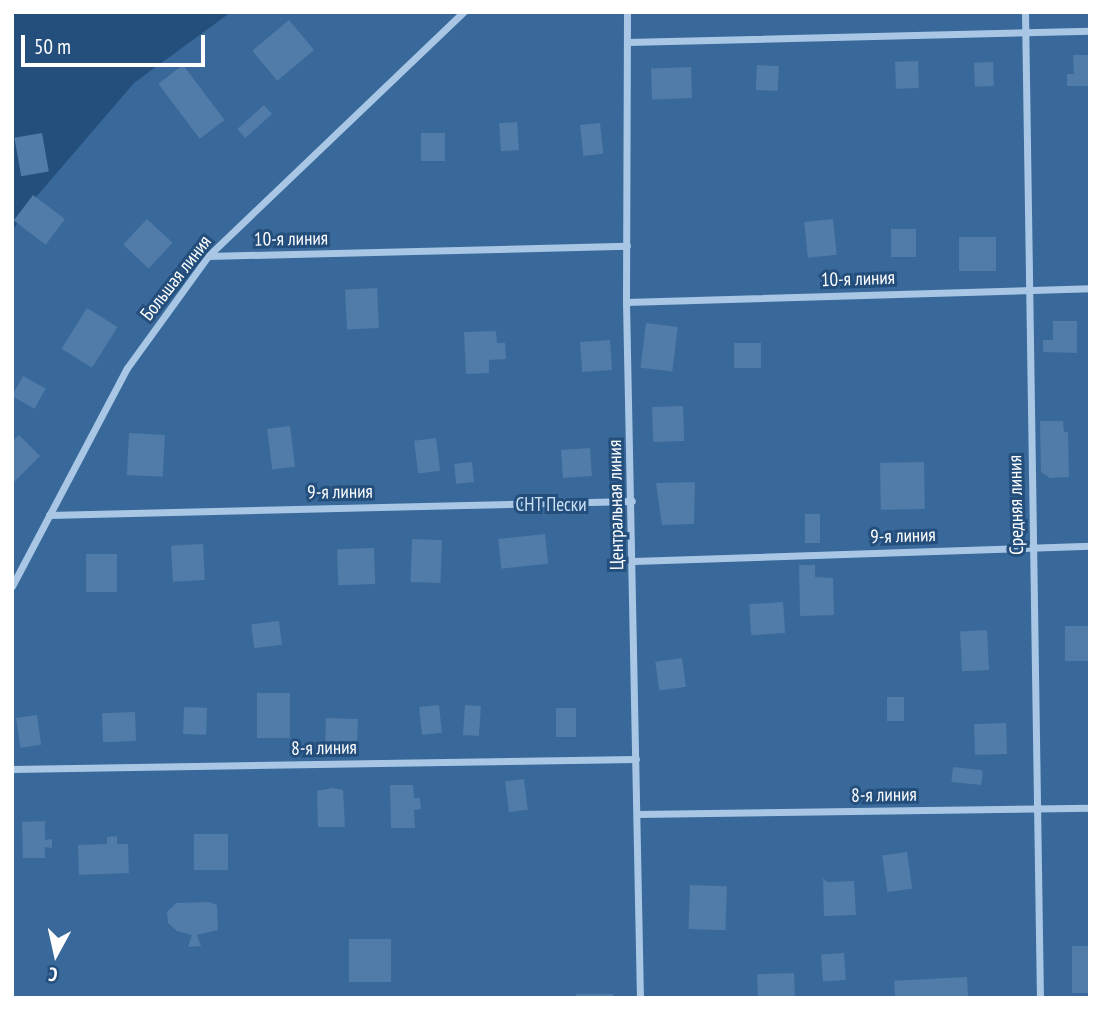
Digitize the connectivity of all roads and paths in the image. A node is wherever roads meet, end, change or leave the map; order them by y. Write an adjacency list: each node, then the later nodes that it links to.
1 (463, 12): 8 (street, Большая линия)
2 (627, 12): 6 (street, Центральная линия)
3 (1025, 12): 5 (street, Средняя линия)
4 (1090, 31): 5 (street)
5 (1025, 33): 6 (street); 10 (street, Средняя линия)
6 (627, 42): 7 (street, Центральная линия)
7 (626, 246): 8 (street, 10-я линия); 11 (street, Центральная линия)
8 (208, 256): 13 (street, Большая линия)
9 (1090, 288): 10 (street, 10-я линия)
10 (1029, 290): 11 (street, 10-я линия); 15 (street, Средняя линия)
11 (626, 302): 12 (street, Центральная линия)
12 (632, 500): 13 (street, 9-я линия); 16 (street, Центральная линия)
13 (50, 515): 17 (street, Большая линия)
14 (1090, 547): 15 (street, 9-я линия)
15 (1033, 548): 16 (street, 9-я линия); 20 (street, Средняя линия)
16 (633, 561): 18 (street, Центральная линия)
17 (12, 586)
18 (636, 759): 19 (street, 8-я линия); 22 (street, Центральная линия)
19 (12, 769)
20 (1037, 808): 21 (street, 8-я линия); 22 (street, 8-я линия); 24 (street, Средняя линия)
21 (1090, 808)
22 (637, 814): 23 (street, Центральная линия)
23 (640, 998)
24 (1040, 998)

